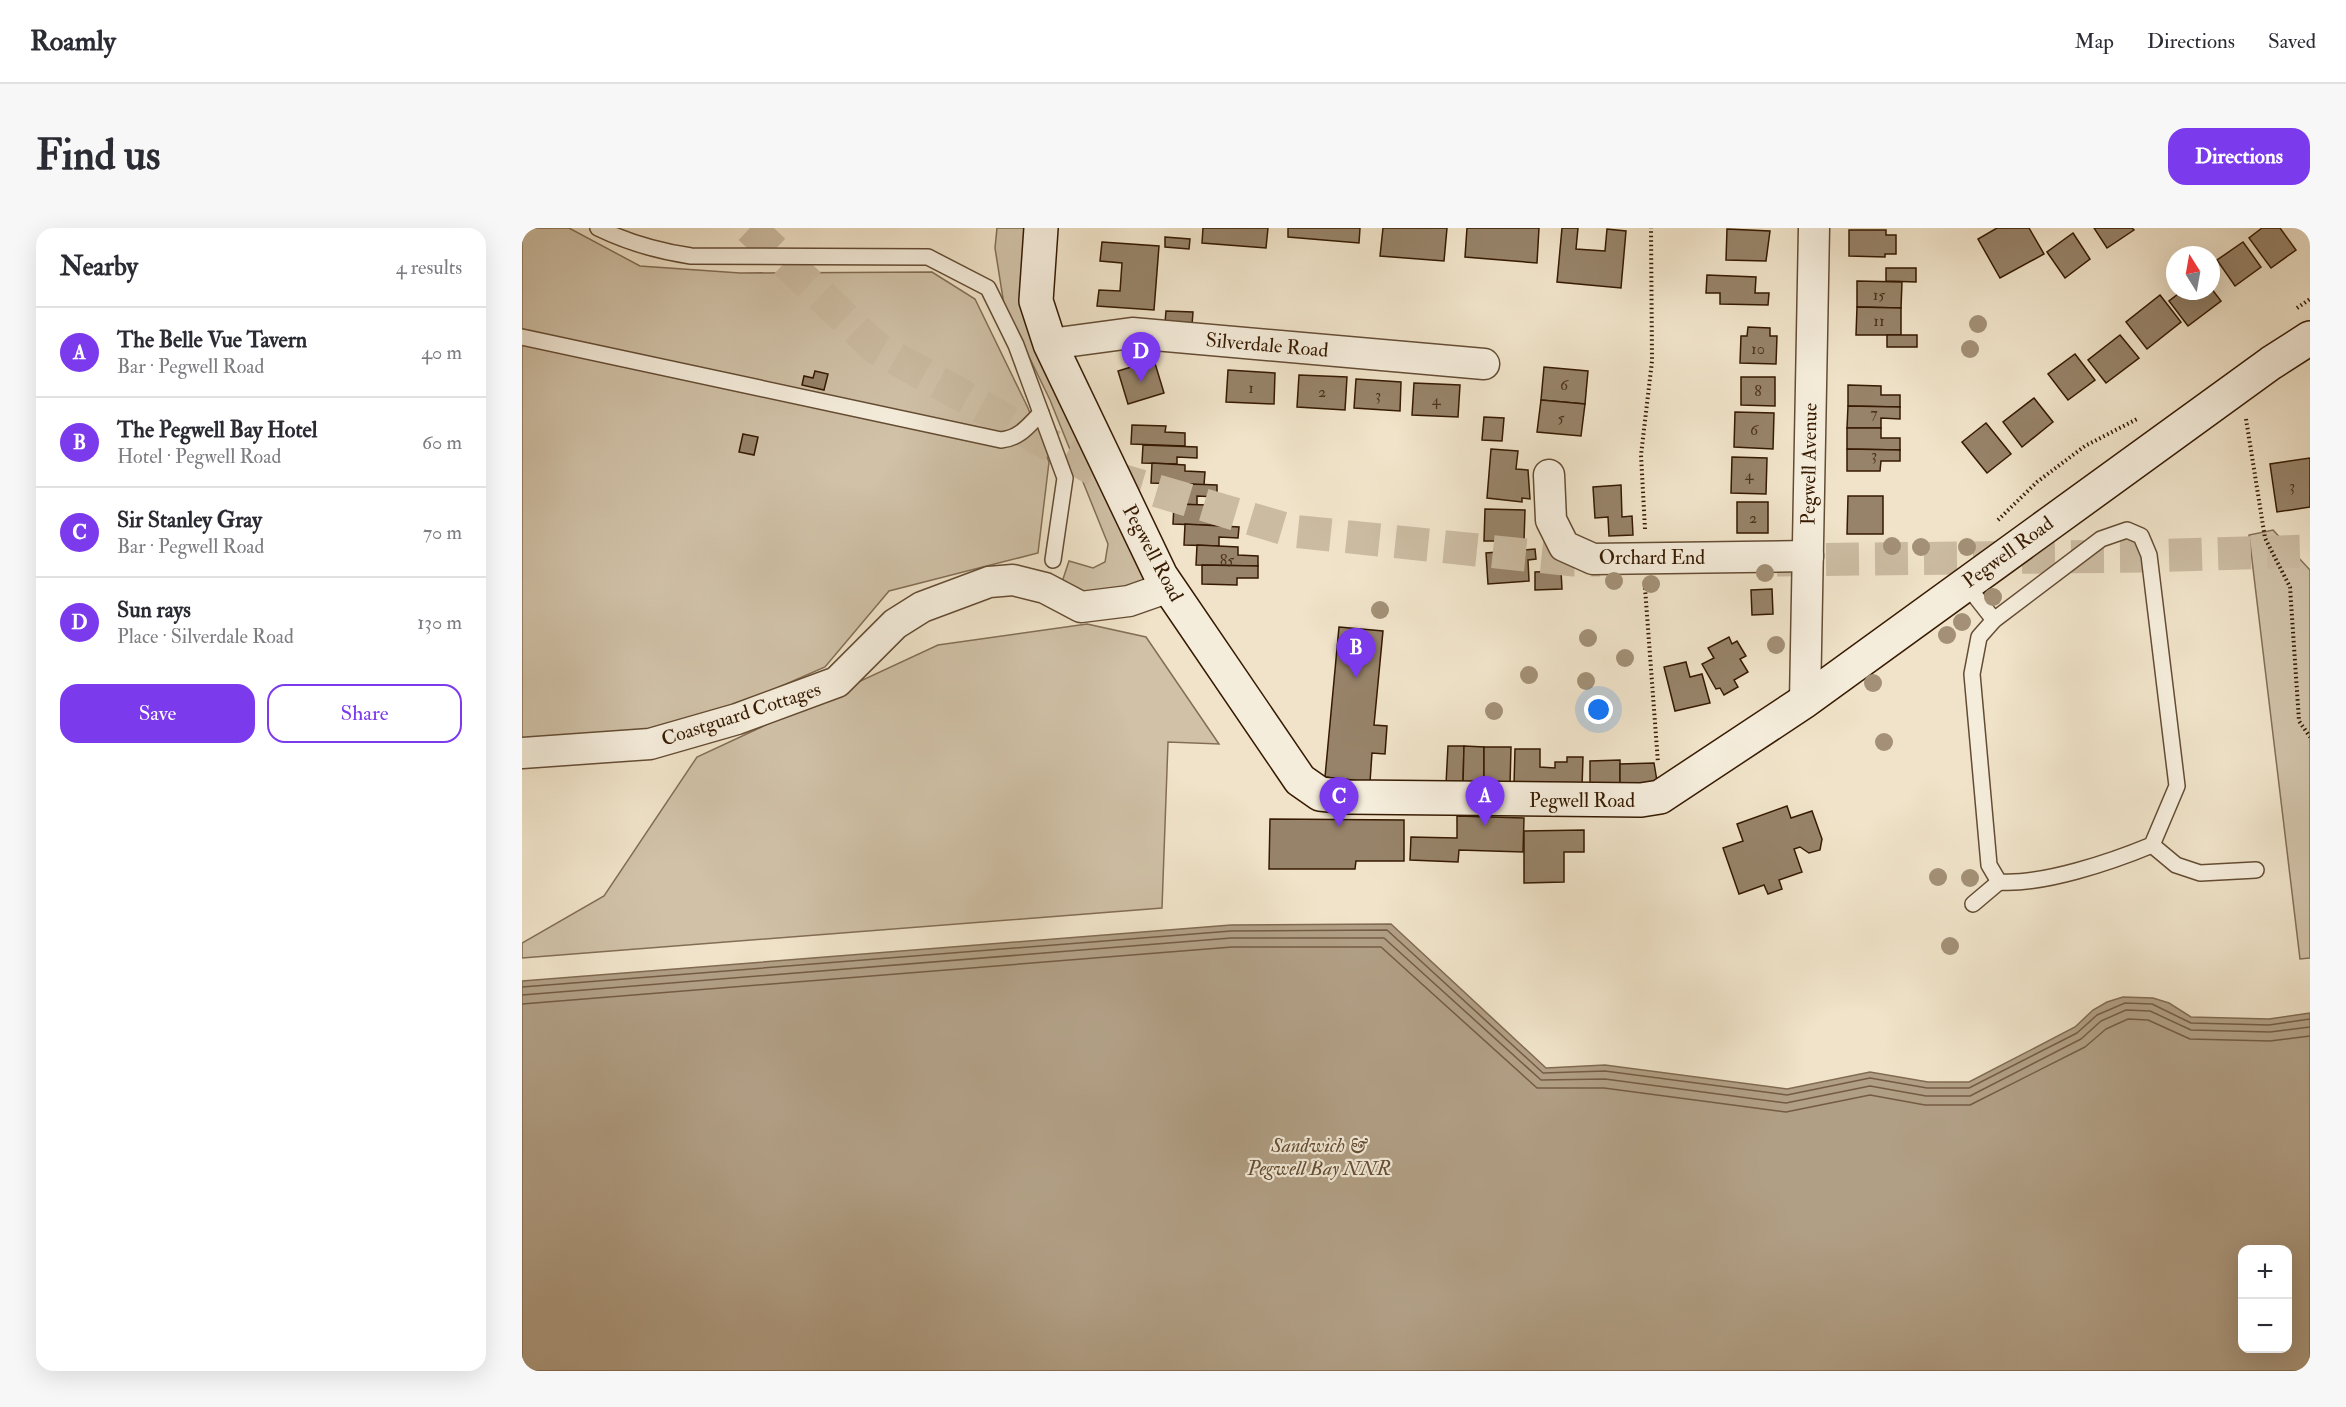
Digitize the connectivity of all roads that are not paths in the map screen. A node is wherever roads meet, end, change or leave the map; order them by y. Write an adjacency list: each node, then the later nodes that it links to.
1 (598, 228): 8 (lane)
2 (1041, 228): 6 (street, Pegwell Road)
3 (1814, 228): 10 (street, Pegwell Avenue)
4 (522, 337): 8 (lane)
5 (2310, 338): 12 (street, Pegwell Road)
6 (1050, 344): 7 (street, Silverdale Road); 13 (street, Pegwell Road)
7 (1484, 364)
8 (1041, 413): 11 (lane)
9 (1555, 480): 10 (street, Orchard End)
10 (1808, 556): 15 (street, Pegwell Avenue)
11 (1053, 560)
12 (1965, 583): 14 (lane); 15 (street, Pegwell Road)
13 (1169, 587): 15 (street, Pegwell Road); 16 (street, Coastguard Cottages)
14 (1994, 620): 17 (lane); 19 (lane)
15 (1805, 701)
16 (522, 753)
17 (2152, 845): 18 (lane); 19 (lane)
18 (2256, 870)
19 (1999, 882): 20 (lane)
20 (1973, 904)

